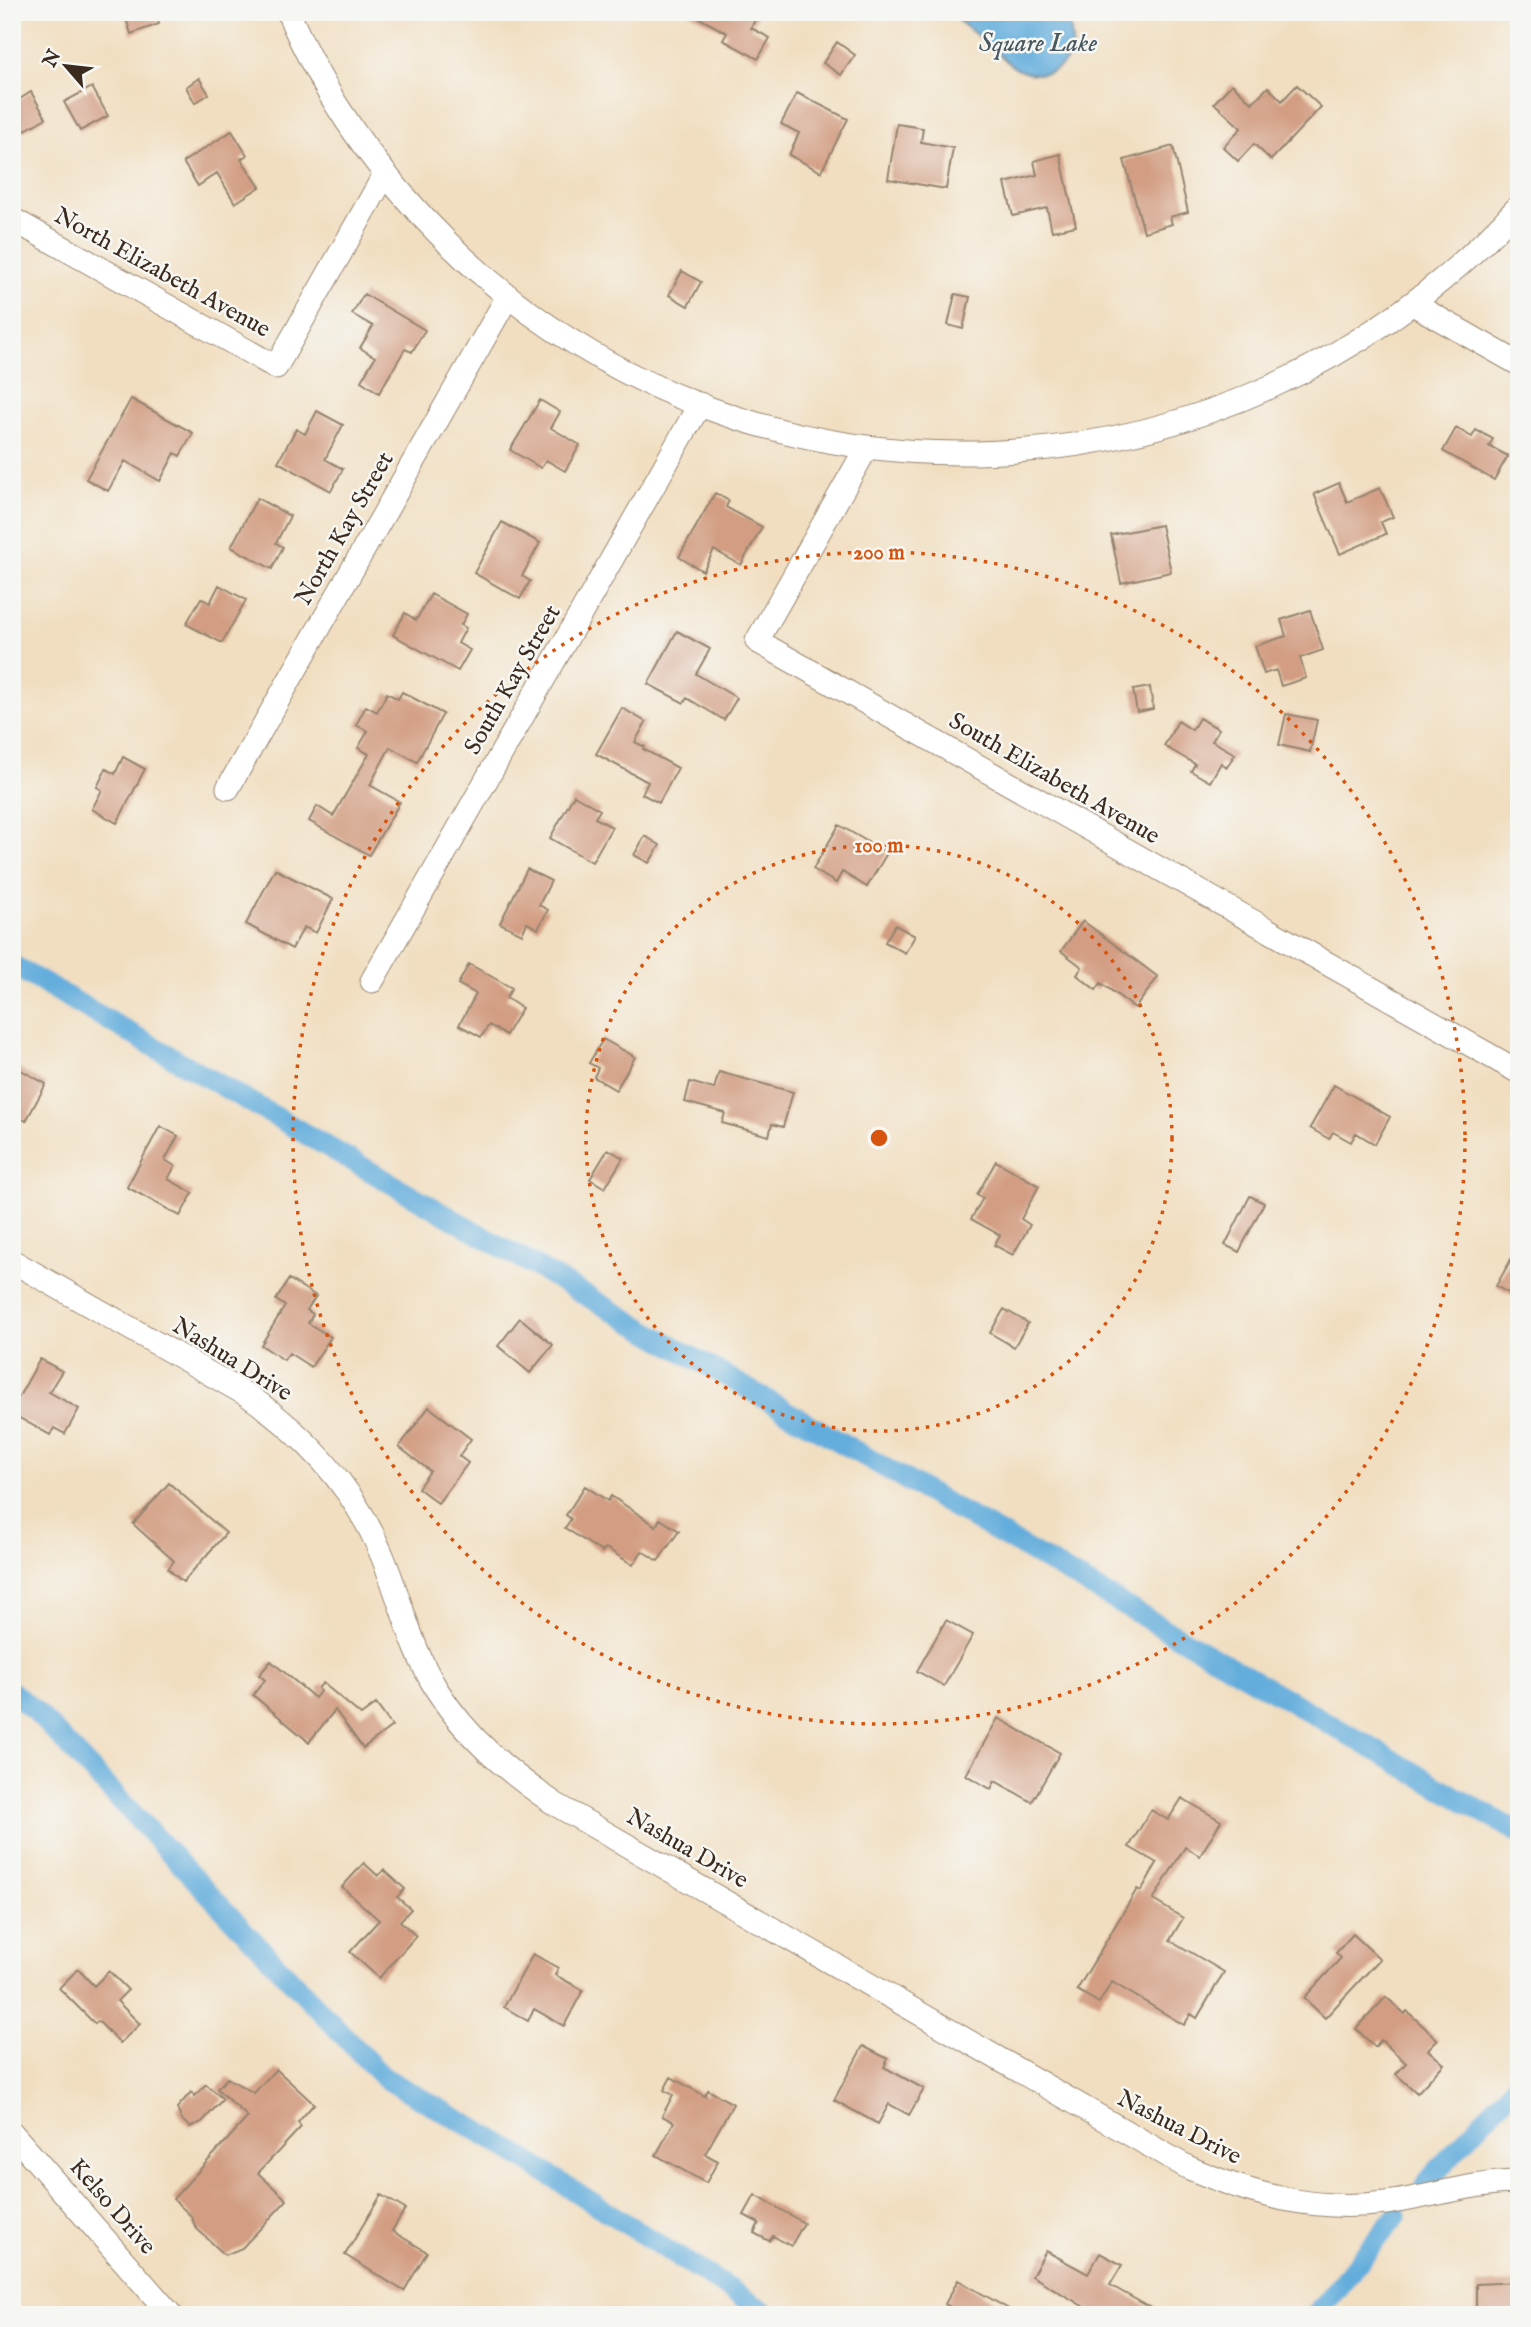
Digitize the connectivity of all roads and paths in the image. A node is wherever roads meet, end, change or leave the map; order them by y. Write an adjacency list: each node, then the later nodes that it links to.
1 (288, 12): 2 (street)
2 (385, 174): 4 (street, North Elizabeth Avenue); 5 (street)
3 (1519, 206): 6 (street)
4 (12, 219)
5 (508, 296): 8 (street); 10 (street, North Kay Street)
6 (1413, 304): 7 (street); 9 (street)
7 (1519, 364)
8 (700, 404): 9 (street); 11 (street, South Kay Street)
9 (867, 447): 12 (street, South Elizabeth Avenue)
10 (228, 788)
11 (372, 981)
12 (1519, 1072)
13 (12, 1261): 15 (street, Nashua Drive)
14 (12, 2133): 16 (street, Kelso Drive)
15 (1519, 2182)
16 (171, 2315)

